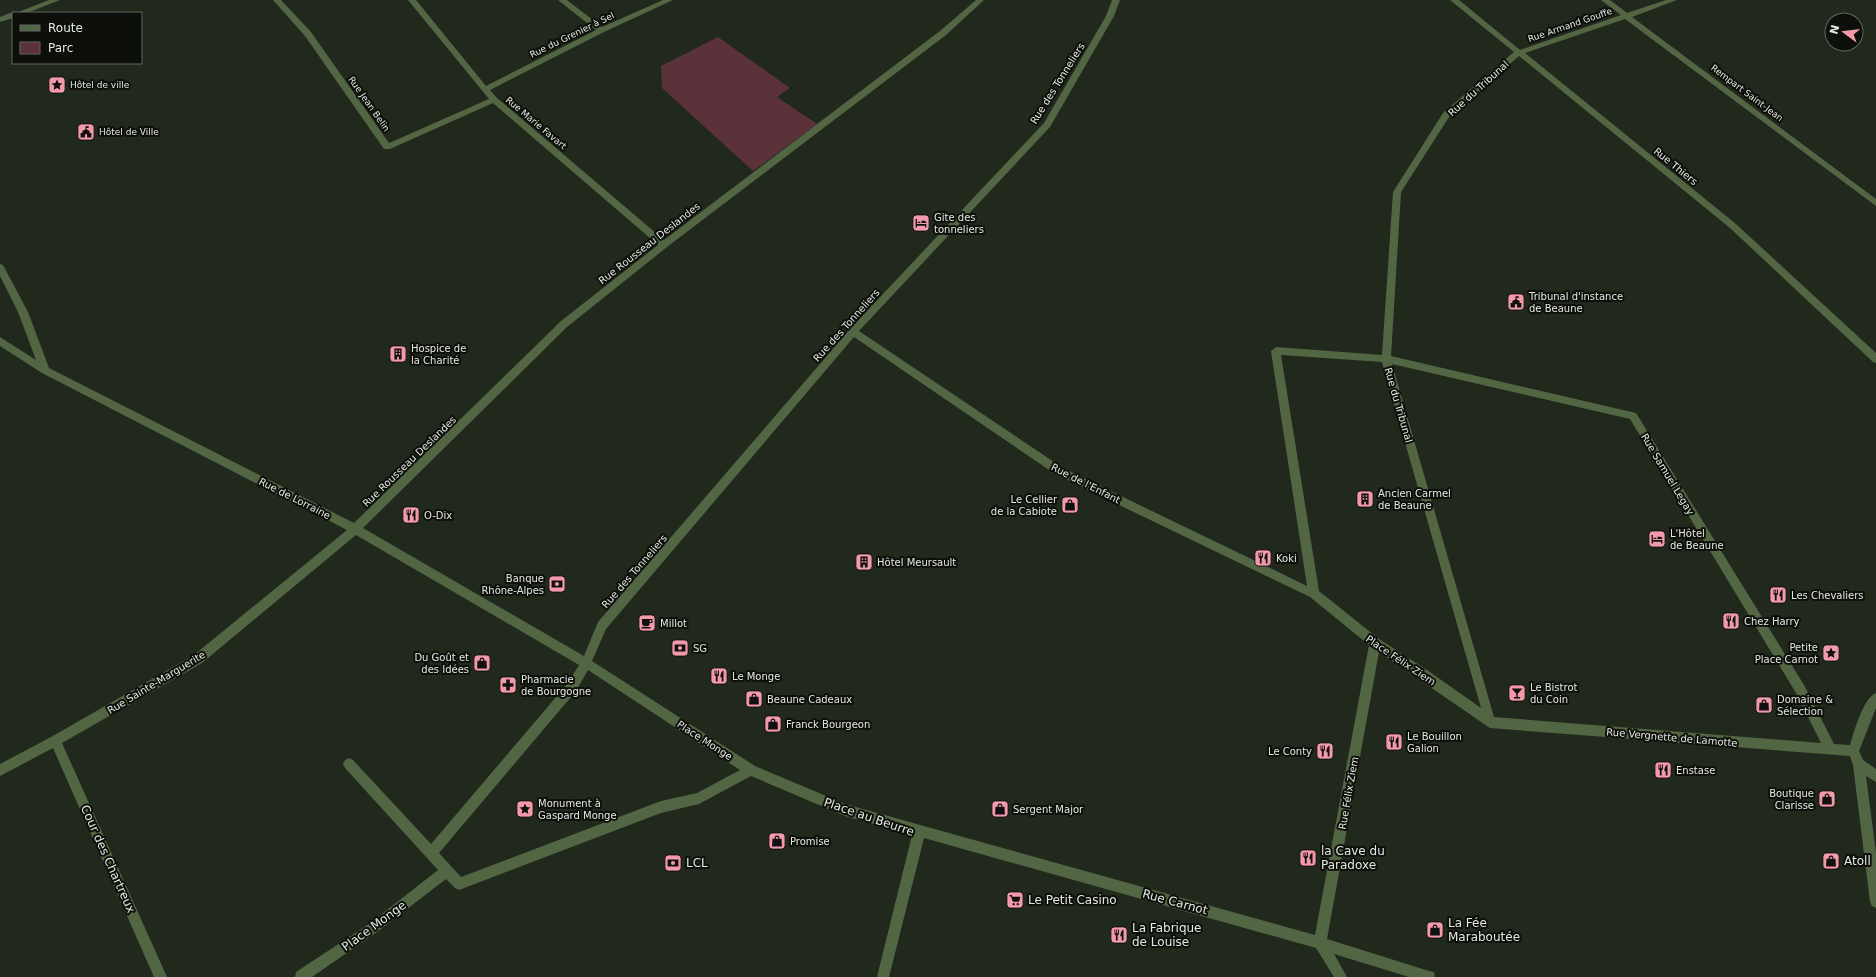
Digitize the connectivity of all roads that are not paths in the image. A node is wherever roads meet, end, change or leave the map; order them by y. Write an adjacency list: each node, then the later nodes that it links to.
1 (56, 0): 11 (street)
2 (277, 0): 18 (street, Rue Jean Belin)
3 (412, 0): 17 (street, Rue Marie Favart)
4 (562, 0): 15 (street)
5 (669, 0): 15 (street, Rue du Grenier à Sel)
6 (980, 0): 20 (street, Rue Rousseau Deslandes)
7 (1116, 0): 22 (street, Rue des Tonneliers)
8 (1454, 0): 16 (street, Rue Thiers)
9 (1605, 0): 13 (street, Rempart Saint-Jean)
10 (1673, 0): 13 (street, Rue Armand Gouffe)
11 (23, 12)
12 (12, 15): 14 (street)
13 (1626, 16): 16 (street, Rue Armand Gouffe); 19 (street, Rempart Saint-Jean)
14 (0, 20)
15 (601, 30): 17 (street, Rue du Grenier à Sel)
16 (1518, 53): 24 (street, Rue du Tribunal); 25 (street, Rue Thiers)
17 (486, 89): 18 (street, Rue Marie Favart)
18 (494, 100): 20 (street, Rue Marie Favart)
19 (1876, 203)
20 (664, 245): 27 (street, Rue Rousseau Deslandes)
21 (0, 267): 26 (street)
22 (853, 332): 28 (street, Rue de l'Enfant); 30 (street, Rue des Tonneliers)
23 (0, 341): 26 (street, Rue de Lorraine)
24 (1386, 359): 28 (street, Rue Samuel Legay); 32 (street, Rue du Tribunal); 34 (street, Rue Samuel Legay)
25 (1876, 359)
26 (45, 370): 27 (street, Rue de Lorraine)
27 (355, 529): 30 (street, Rue de Lorraine); 33 (street, Rue Sainte-Marguerite)
28 (1314, 594): 29 (street, Place Félix Ziem)
29 (1375, 644): 32 (street, Place Félix Ziem); 45 (street, Rue Félix Ziem)
30 (586, 662): 39 (street, Place Monge); 42 (street)
31 (1876, 698): 35 (street)
32 (1490, 722): 34 (street, Rue Vergnette de Lamotte)
33 (56, 741): 38 (street, Rue Sainte-Marguerite); 46 (street, Cour des Chartreux)
34 (1831, 750): 35 (street, Rue Vergnette de Lamotte)
35 (1853, 751): 37 (street)
36 (349, 764): 42 (street)
37 (1859, 764): 40 (street); 44 (street)
38 (0, 770)
39 (751, 770): 41 (street, Place au Beurre); 43 (street)
40 (1876, 776)
41 (919, 832): 45 (street, Rue Carnot); 48 (street, Place au Beurre)
42 (431, 853): 43 (street)
43 (446, 872): 47 (street, Place Monge)
44 (1876, 902)
45 (1320, 942): 49 (street); 50 (street, Rue Carnot)
46 (161, 977)
47 (301, 977)
48 (883, 977)
49 (1341, 977)
50 (1429, 977)

